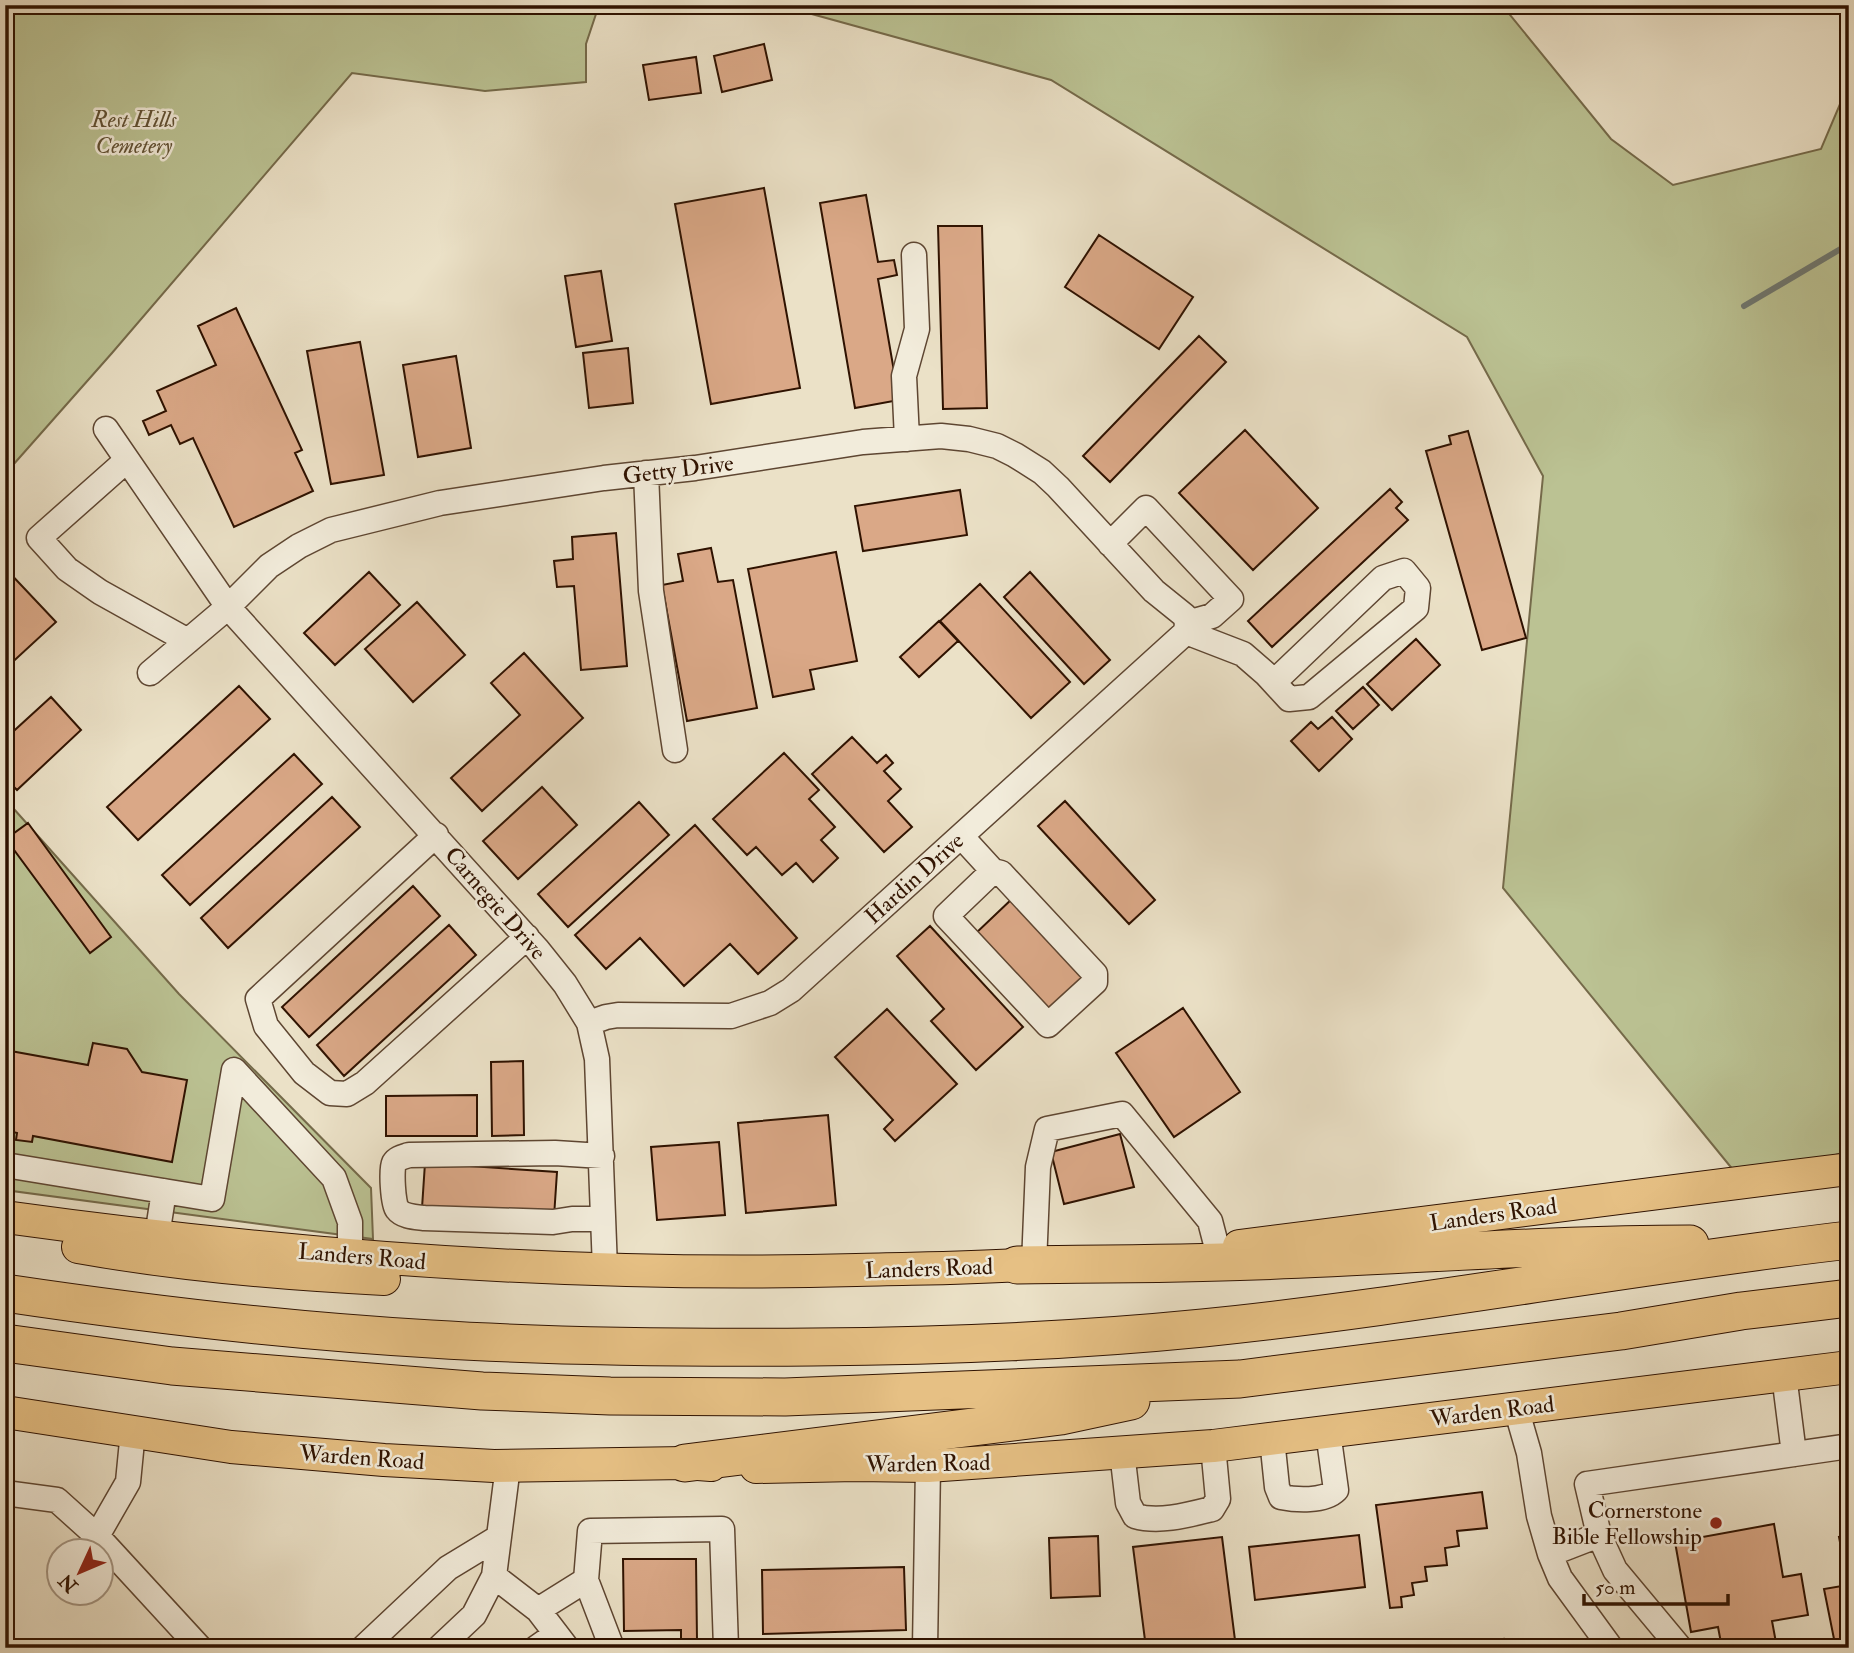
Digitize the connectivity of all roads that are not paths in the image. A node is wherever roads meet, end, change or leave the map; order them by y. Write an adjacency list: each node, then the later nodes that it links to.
1 (914, 255): 3 (street)
2 (106, 429): 4 (street, Carnegie Drive)
3 (907, 439): 5 (street, Getty Drive); 6 (street, Getty Drive)
4 (127, 460): 7 (street, Carnegie Drive); 9 (street)
5 (646, 473): 7 (street, Getty Drive); 12 (street)
6 (1110, 544): 8 (street, Getty Drive); 8 (street, Hardin Drive)
7 (228, 607): 9 (street, Getty Drive); 13 (street, Carnegie Drive)
8 (1186, 628): 11 (street); 14 (street, Hardin Drive)
9 (188, 641): 10 (street, Getty Drive)
10 (150, 673)
11 (1274, 682): 11 (street)
12 (675, 750)
13 (436, 835): 16 (street, Carnegie Drive); 16 (street)
14 (961, 836): 15 (street); 17 (street, Hardin Drive)
15 (993, 871): 15 (street)
16 (527, 937): 17 (street, Carnegie Drive)
17 (589, 1023): 18 (street, Carnegie Drive)
18 (602, 1156): 23 (street, Carnegie Drive); 23 (street)
19 (5, 1165): 21 (street)
20 (1849, 1169): 28 (main road, Landers Road)
21 (164, 1191): 25 (street); 29 (street)
22 (5, 1217): 25 (main road, Landers Road)
23 (602, 1219): 32 (street, Carnegie Drive)
24 (5, 1233): 30 (main road)
25 (157, 1236): 29 (main road, Landers Road)
26 (1849, 1240): 27 (highway)
27 (1810, 1244): 31 (highway); 33 (highway)
28 (1217, 1248): 31 (main road, Landers Road); 31 (street)
29 (350, 1256): 30 (main road, Landers Road)
30 (493, 1265): 32 (main road, Landers Road)
31 (1025, 1265): 32 (main road, Landers Road)
32 (605, 1269)
33 (5, 1293)
34 (1849, 1298): 38 (highway)
35 (5, 1343): 38 (highway)
36 (1849, 1367): 37 (main road, Warden Road)
37 (1784, 1375): 39 (main road, Warden Road); 47 (street)
38 (1240, 1379): 48 (highway)
39 (1516, 1408): 42 (main road, Warden Road); 55 (street)
40 (5, 1412): 41 (main road, Warden Road)
41 (133, 1431): 49 (main road, Warden Road); 53 (street)
42 (1328, 1432): 43 (main road, Warden Road); 43 (street)
43 (1272, 1439): 44 (main road, Warden Road)
44 (1213, 1446): 46 (main road, Warden Road); 46 (street)
45 (1849, 1446): 47 (street)
46 (1122, 1452): 50 (main road, Warden Road)
47 (1794, 1454): 52 (street)
48 (685, 1463): 49 (main road, Warden Road); 50 (main road, Warden Road)
49 (508, 1466): 54 (street)
50 (928, 1466): 65 (street)
51 (5, 1493): 53 (street)
52 (1598, 1535): 55 (street); 67 (street)
53 (97, 1536): 60 (street)
54 (499, 1537): 56 (street); 61 (street)
55 (1550, 1554): 66 (street)
56 (494, 1576): 58 (street); 62 (street)
57 (586, 1580): 58 (street); 63 (street); 64 (street)
58 (538, 1610): 59 (street)
59 (553, 1643)
60 (197, 1647)
61 (363, 1648)
62 (439, 1648)
63 (612, 1648)
64 (726, 1648)
65 (925, 1648)
66 (1611, 1648)
67 (1680, 1648)

